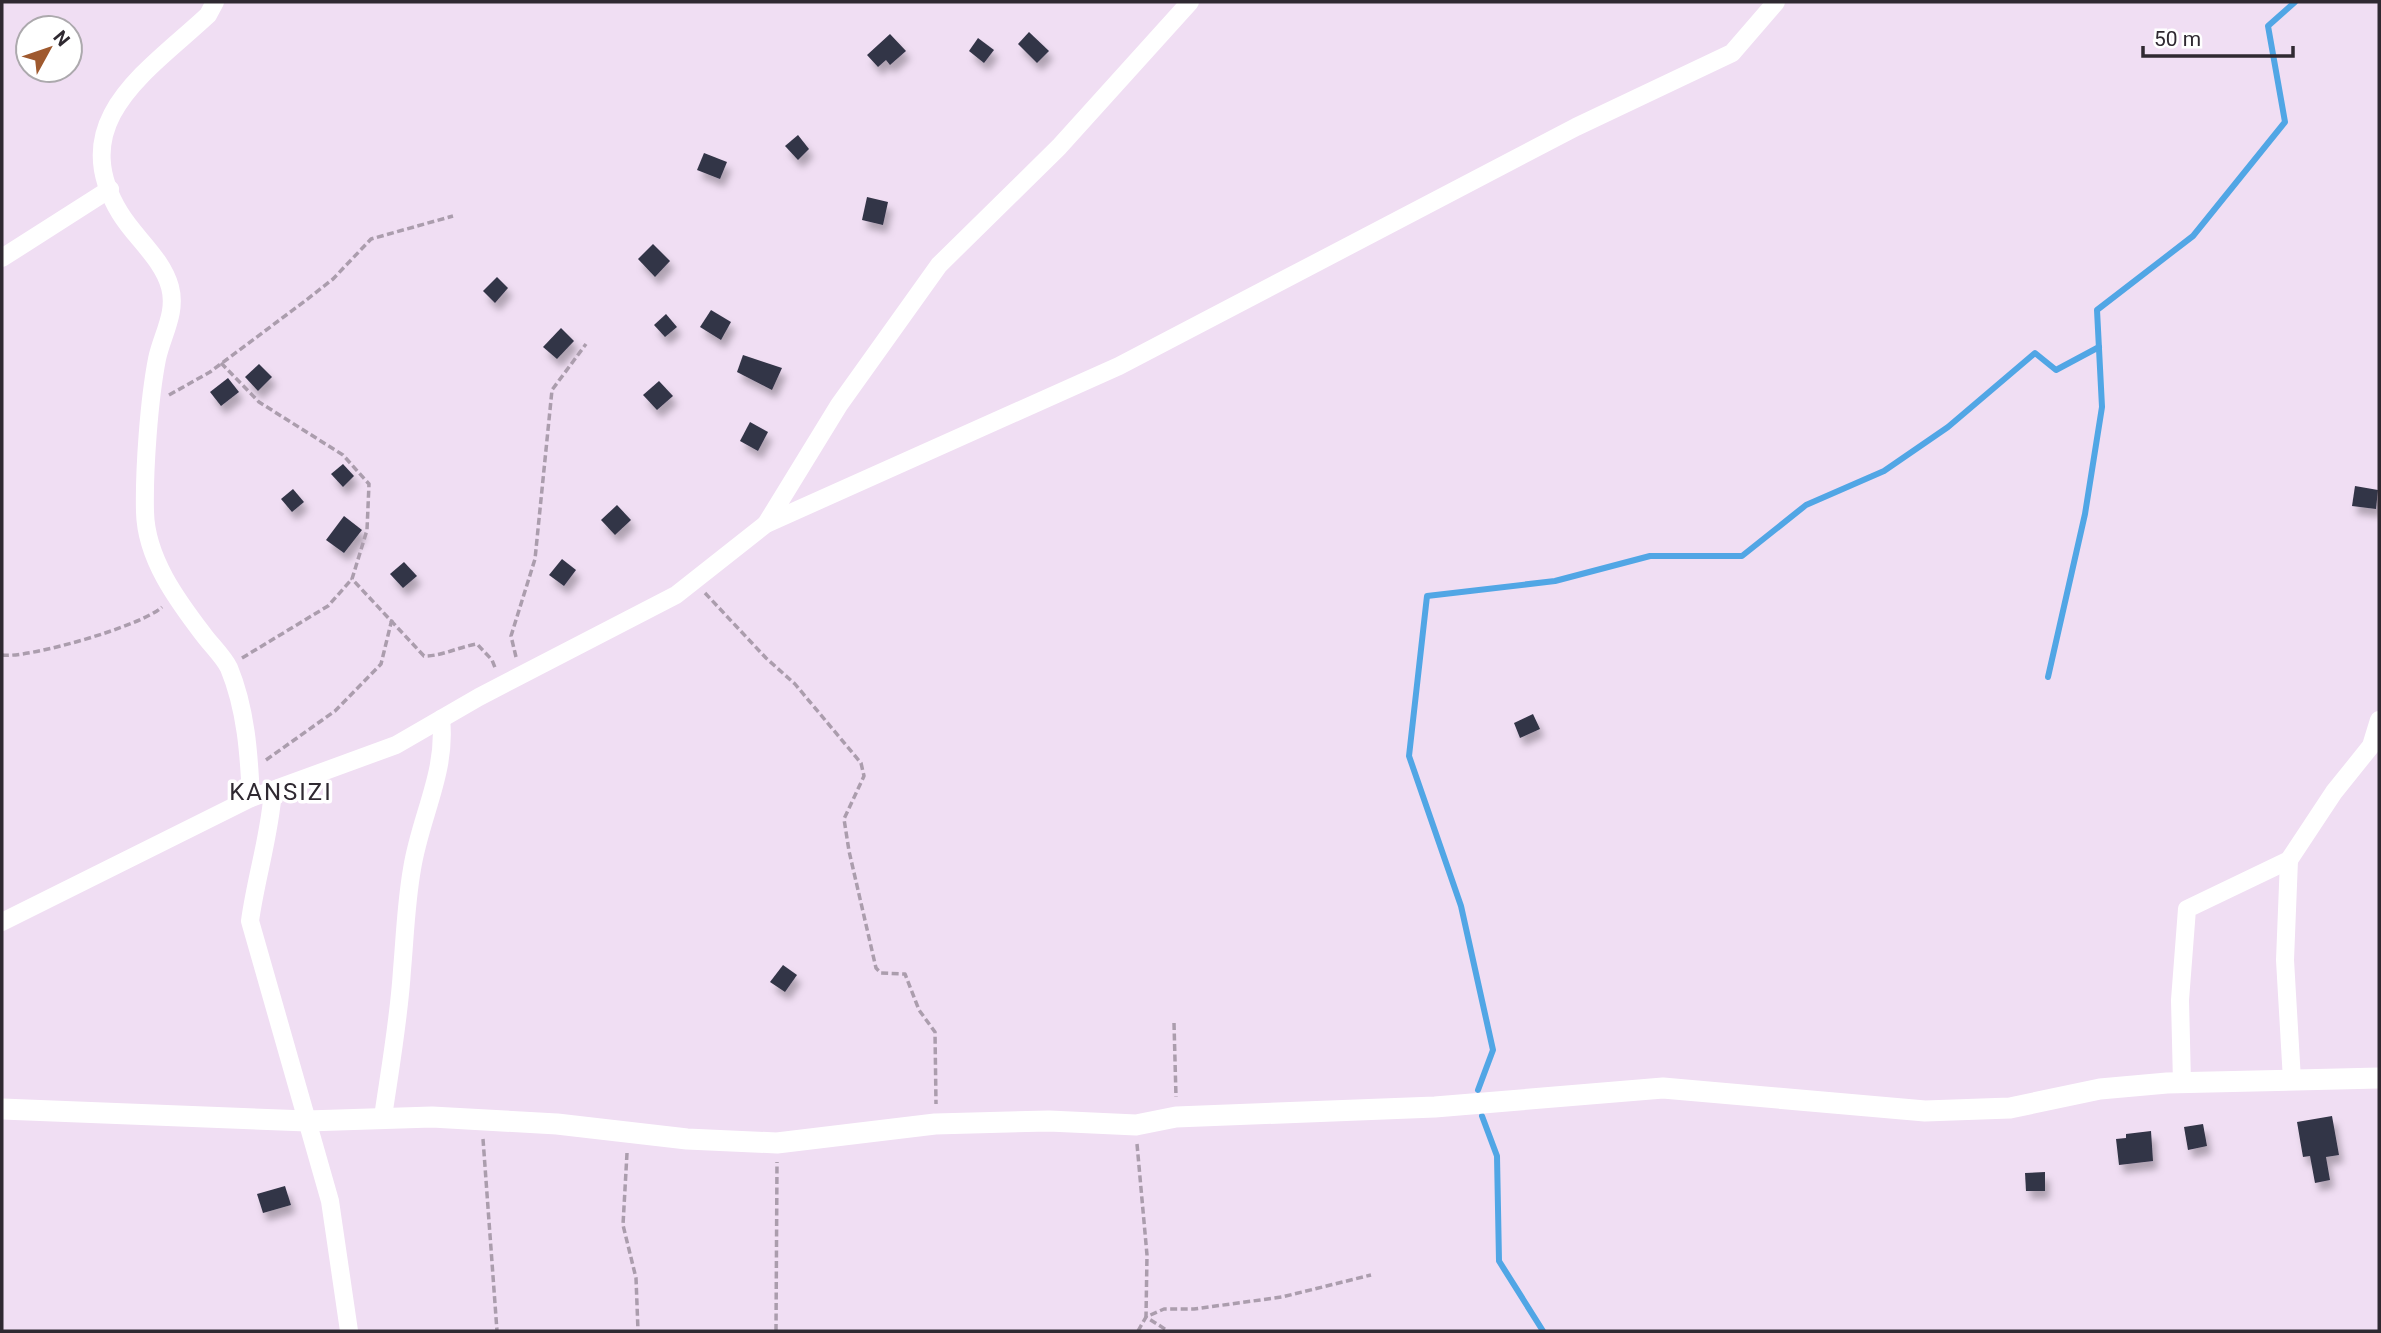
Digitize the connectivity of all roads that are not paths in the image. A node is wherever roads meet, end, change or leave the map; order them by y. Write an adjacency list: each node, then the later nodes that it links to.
1 (215, 2): 4 (street)
2 (1190, 2): 6 (street)
3 (1776, 2): 6 (street)
4 (110, 189): 5 (street); 10 (street)
5 (2, 258)
6 (766, 524): 7 (street)
7 (441, 719): 9 (street); 17 (street)
8 (2379, 720): 11 (street)
9 (274, 790): 10 (street); 18 (street)
10 (251, 798): 12 (street)
11 (2289, 860): 14 (street); 15 (street)
12 (2, 922)
13 (2379, 1078): 14 (street)
14 (2292, 1080): 15 (street)
15 (2182, 1083): 17 (street)
16 (2, 1109): 18 (street)
17 (383, 1118): 18 (street)
18 (307, 1121): 19 (street)
19 (349, 1331)

